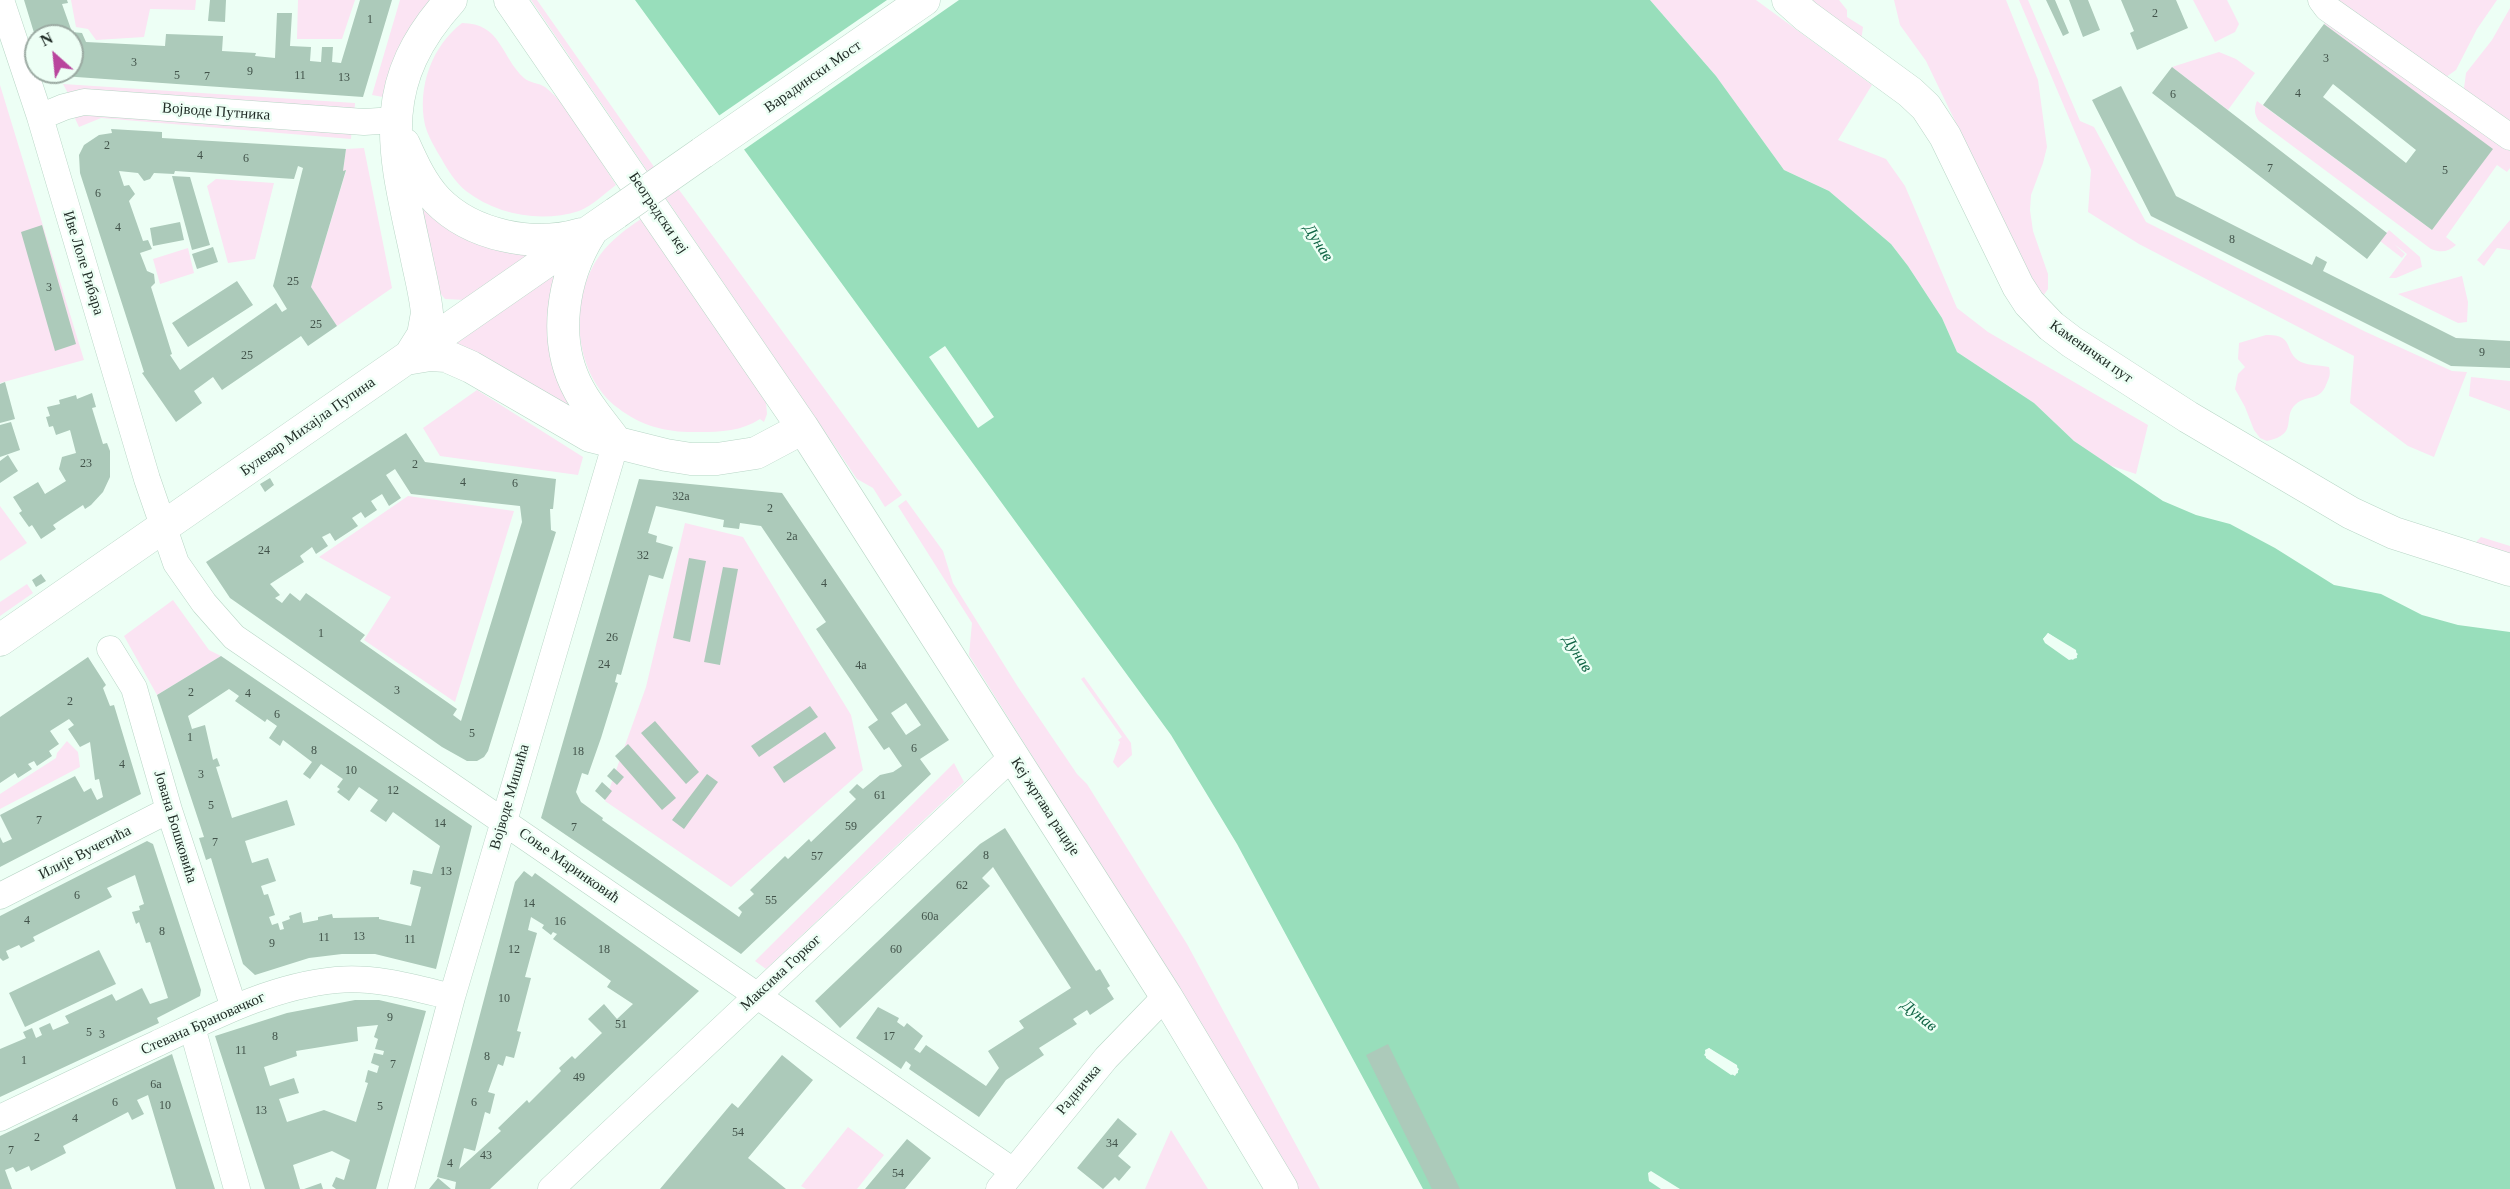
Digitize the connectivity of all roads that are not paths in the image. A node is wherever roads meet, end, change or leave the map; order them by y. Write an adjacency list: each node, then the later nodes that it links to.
1 (1, 0): 7 (street, Иве Лоле Рибара)
2 (451, 0): 8 (main road)
3 (510, 0): 12 (main road, Београдски кеј)
4 (924, 0): 10 (main road, Варадински Мост, bridge)
5 (1788, 0): 15 (main road, Каменички пут)
6 (2320, 0): 9 (street)
7 (40, 117): 8 (street, Војводе Путника); 14 (street, Иве Лоле Рибара)
8 (395, 120): 10 (main road); 11 (main road)
9 (2510, 137)
10 (604, 222): 11 (main road, Булевар Михајла Пупина); 13 (main road)
11 (406, 359): 13 (main road); 14 (main road, Булевар Михајла Пупина)
12 (803, 428): 13 (main road); 18 (main road, Кеј жртава рације)
13 (616, 442): 20 (street, Војводе Мишића)
14 (163, 527): 16 (main road, Булевар Михајла Пупина); 20 (street, Соње Маринковић)
15 (2510, 570)
16 (0, 640)
17 (110, 649): 19 (street, Јована Бошковића)
18 (1012, 757): 22 (street, Максима Горког); 23 (main road, Кеј жртава рације)
19 (169, 810): 21 (street, Илије Вучетића); 25 (street, Јована Бошковића)
20 (503, 821): 22 (street, Соње Маринковић); 24 (street, Војводе Мишића)
21 (0, 896)
22 (757, 996): 28 (street, Соње Маринковић); 31 (street, Максима Горког)
23 (1166, 996): 28 (street, Радничка); 32 (main road, Кеј жртава рације)
24 (452, 997): 25 (street, Стевана Брановачког); 30 (street, Војводе Мишића)
25 (234, 1008): 26 (street, Стевана Брановачког)
26 (192, 1027): 27 (street, Стевана Брановачког); 29 (street)
27 (0, 1118)
28 (1006, 1180)
29 (237, 1189)
30 (401, 1189)
31 (551, 1189)
32 (1282, 1189)

